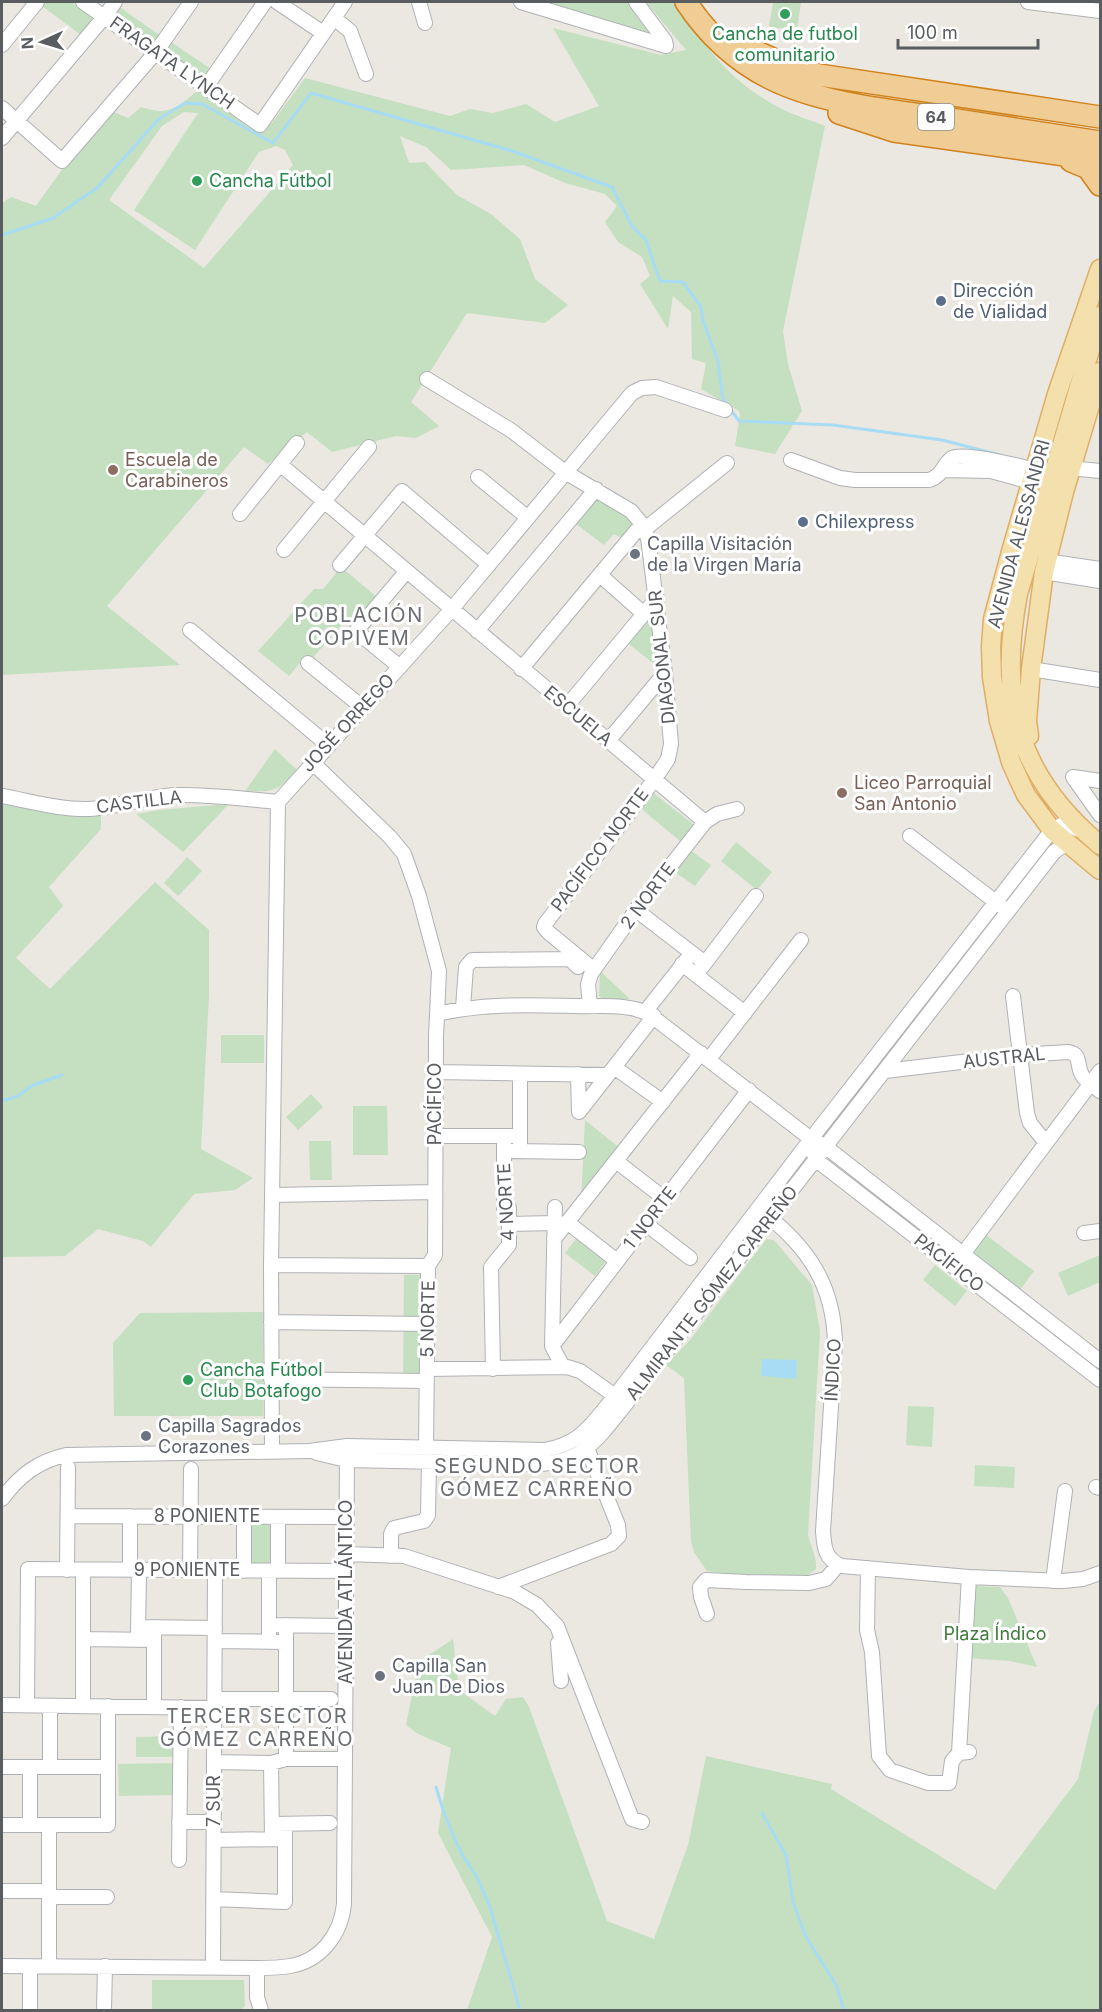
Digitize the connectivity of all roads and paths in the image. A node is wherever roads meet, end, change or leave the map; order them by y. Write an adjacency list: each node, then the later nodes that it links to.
1 (37, 2): 20 (street)
2 (83, 2): 15 (street, FRAGATA LYNCH)
3 (115, 2): 15 (street)
4 (191, 2): 21 (street)
5 (265, 2): 24 (street)
6 (277, 2): 18 (street)
7 (345, 2): 16 (street)
8 (419, 2): 17 (street)
9 (636, 2): 13 (street)
10 (686, 2): 23 (highway, 64)
11 (701, 2): 19 (highway, 64)
12 (1028, 2): 14 (street)
13 (521, 3)
14 (1101, 11)
15 (105, 16): 21 (street, FRAGATA LYNCH); 27 (street)
16 (334, 18): 18 (street); 22 (street)
17 (425, 23)
18 (323, 33): 24 (street, FRAGATA LYNCH)
19 (739, 44): 26 (highway); 28 (highway, 64)
20 (2, 45)
21 (156, 52): 24 (street, FRAGATA LYNCH); 27 (street)
22 (366, 74)
23 (774, 81): 30 (highway, 64); 31 (highway)
24 (206, 87)
25 (2, 108): 27 (street)
26 (1101, 117)
27 (17, 121): 29 (street)
28 (1101, 131)
29 (2, 138)
30 (1101, 142)
31 (1041, 152): 32 (highway); 33 (highway)
32 (1101, 161)
33 (1101, 185)
34 (1101, 269): 47 (main road, AVENIDA ALESSANDRI)
35 (1101, 316): 49 (main road, AVENIDA ALESSANDRI)
36 (1101, 372): 44 (main road, AVENIDA ALESSANDRI)
37 (427, 379): 46 (street)
38 (725, 411): 46 (street, JOSÉ ORREGO)
39 (297, 443): 43 (street)
40 (369, 447): 51 (street)
41 (791, 460): 47 (street)
42 (727, 463): 54 (street)
43 (281, 465): 51 (street, ESCUELA); 52 (street)
44 (1070, 468): 45 (street); 49 (main road, AVENIDA ALESSANDRI)
45 (1101, 471)
46 (565, 472): 50 (street); 53 (street, JOSÉ ORREGO)
47 (1033, 476): 49 (street); 67 (main road, AVENIDA ALESSANDRI)
48 (478, 477): 53 (street)
49 (1058, 484): 59 (main road, AVENIDA ALESSANDRI); 72 (main road, AVENIDA ALESSANDRI)
50 (596, 489): 54 (street); 69 (street)
51 (324, 501): 55 (street, ESCUELA); 56 (street)
52 (240, 514)
53 (527, 518): 57 (street, JOSÉ ORREGO)
54 (643, 526): 62 (street); 64 (street, DIAGONAL SUR)
55 (365, 537): 57 (street); 58 (street); 61 (street, ESCUELA)
56 (284, 550)
57 (489, 565): 65 (street, JOSÉ ORREGO)
58 (340, 566)
59 (1045, 567): 60 (street); 63 (street); 70 (main road, AVENIDA ALESSANDRI)
60 (1101, 569)
61 (406, 572): 65 (street, ESCUELA); 73 (street)
62 (600, 575): 66 (street); 74 (street)
63 (1101, 581)
64 (657, 598): 66 (street); 76 (street, DIAGONAL SUR)
65 (451, 610): 69 (street, ESCUELA); 73 (street, JOSÉ ORREGO)
66 (644, 614): 78 (street)
67 (993, 619): 72 (main road); 91 (main road, AVENIDA ALESSANDRI)
68 (190, 630): 81 (street)
69 (477, 631): 74 (street, ESCUELA)
70 (1035, 637): 72 (main road); 75 (main road, AVENIDA ALESSANDRI)
71 (308, 663): 79 (street)
72 (1010, 665): 83 (main road, AVENIDA ALESSANDRI)
73 (400, 666): 79 (street, JOSÉ ORREGO)
74 (521, 669): 78 (street, ESCUELA)
75 (1031, 669): 77 (street); 83 (main road, AVENIDA ALESSANDRI)
76 (665, 673): 80 (street); 84 (street, DIAGONAL SUR)
77 (1101, 680)
78 (567, 706): 80 (street, ESCUELA)
79 (362, 707): 81 (street, JOSÉ ORREGO)
80 (609, 741): 84 (street, ESCUELA)
81 (328, 745): 82 (street, JOSÉ ORREGO)
82 (312, 762): 87 (street, JOSÉ ORREGO); 113 (street)
83 (1033, 768): 92 (main road, AVENIDA ALESSANDRI)
84 (654, 780): 90 (street, ESCUELA); 105 (street, PACÍFICO NORTE)
85 (1101, 781): 89 (street)
86 (2, 796): 87 (street, CASTILLA)
87 (278, 802): 140 (street)
88 (737, 809): 90 (street, 2 NORTE)
89 (1101, 814)
90 (705, 822): 99 (street, 2 NORTE)
91 (1052, 830): 92 (street, AVENIDA ALESSANDRI); 94 (main road, AVENIDA ALESSANDRI); 98 (street, ALMIRANTE GÓMEZ CARREÑO)
92 (1084, 832): 95 (main road, AVENIDA ALESSANDRI)
93 (910, 837): 98 (street)
94 (1070, 845): 96 (main road, AVENIDA ALESSANDRI); 100 (street, ALMIRANTE GÓMEZ CARREÑO)
95 (1101, 845)
96 (1101, 870)
97 (756, 896): 103 (street)
98 (995, 902): 100 (street); 107 (street, ALMIRANTE GÓMEZ CARREÑO)
99 (636, 910): 102 (street); 105 (street, 2 NORTE)
100 (1008, 912): 108 (street, ALMIRANTE GÓMEZ CARREÑO)
101 (801, 940): 112 (street)
102 (691, 953): 103 (street); 104 (street)
103 (705, 963): 106 (street)
104 (682, 964): 106 (street); 114 (street)
105 (591, 974): 110 (street); 111 (street)
106 (696, 975): 112 (street)
107 (935, 979): 108 (street); 115 (street, ALMIRANTE GÓMEZ CARREÑO)
108 (948, 989): 116 (street, ALMIRANTE GÓMEZ CARREÑO)
109 (1013, 996): 117 (street)
110 (590, 1006): 111 (street, PACÍFICO); 114 (street, PACÍFICO)
111 (463, 1008): 113 (street, PACÍFICO)
112 (745, 1013): 118 (street)
113 (437, 1014): 122 (street, PACÍFICO)
114 (649, 1014): 118 (street, PACÍFICO); 119 (street)
115 (896, 1029): 116 (street); 131 (street, ALMIRANTE GÓMEZ CARREÑO)
116 (909, 1040): 120 (street, ALMIRANTE GÓMEZ CARREÑO)
117 (1020, 1055): 120 (street, AUSTRAL); 125 (street, AUSTRAL); 132 (street)
118 (705, 1056): 126 (street, PACÍFICO); 127 (street)
119 (611, 1071): 124 (street); 124 (street); 127 (street)
120 (885, 1071): 133 (street, ALMIRANTE GÓMEZ CARREÑO)
121 (1101, 1071): 125 (street)
122 (435, 1072): 123 (street); 128 (street, PACÍFICO)
123 (520, 1074): 124 (street); 130 (street, 4 NORTE)
124 (578, 1074)
125 (1096, 1087): 132 (street)
126 (749, 1090): 131 (street, PACÍFICO); 141 (street, 1 NORTE)
127 (663, 1102): 138 (street)
128 (435, 1136): 129 (street); 139 (street, PACÍFICO)
129 (504, 1136): 130 (street); 134 (street, 4 NORTE)
130 (520, 1136): 135 (street, 4 NORTE)
131 (811, 1139): 133 (street, PACÍFICO); 137 (street); 143 (street, ALMIRANTE GÓMEZ CARREÑO)
132 (1046, 1143): 150 (street)
133 (826, 1147): 137 (street, ALMIRANTE GÓMEZ CARREÑO); 150 (street, PACÍFICO)
134 (504, 1151): 135 (street); 146 (street, 4 NORTE)
135 (520, 1151): 136 (street)
136 (579, 1152)
137 (815, 1159): 144 (street, ALMIRANTE GÓMEZ CARREÑO); 163 (street, PACÍFICO)
138 (616, 1161): 141 (street); 145 (street)
139 (435, 1192): 140 (street); 154 (street, 5 NORTE)
140 (272, 1195): 153 (street)
141 (665, 1199): 147 (street, 1 NORTE)
142 (555, 1207): 145 (street)
143 (758, 1208): 144 (street, ÍNDICO); 164 (street, ALMIRANTE GÓMEZ CARREÑO)
144 (770, 1217): 165 (street, ALMIRANTE GÓMEZ CARREÑO); 181 (street, ÍNDICO)
145 (561, 1223): 146 (street); 152 (street); 157 (street)
146 (509, 1224): 160 (street, 4 NORTE)
147 (646, 1224): 151 (street); 152 (street, 1 NORTE)
148 (1101, 1232): 149 (street)
149 (1084, 1233)
150 (963, 1254): 158 (street, PACÍFICO)
151 (690, 1258)
152 (617, 1261): 157 (street, 1 NORTE)
153 (271, 1264): 154 (street); 155 (street)
154 (428, 1266): 156 (street, 5 NORTE)
155 (271, 1322): 156 (street); 162 (street)
156 (428, 1324): 161 (street, 5 NORTE)
157 (552, 1346): 159 (street)
158 (1101, 1360)
159 (563, 1367): 160 (street); 164 (street)
160 (493, 1369): 161 (street)
161 (427, 1375): 162 (street); 168 (street, 5 NORTE)
162 (271, 1379): 166 (street)
163 (1101, 1380)
164 (615, 1396): 168 (street, ALMIRANTE GÓMEZ CARREÑO)
165 (587, 1448): 168 (street, ALMIRANTE GÓMEZ CARREÑO); 194 (street)
166 (272, 1452): 167 (street, ALMIRANTE GÓMEZ CARREÑO); 172 (street, ALMIRANTE GÓMEZ CARREÑO)
167 (346, 1453): 168 (street, ALMIRANTE GÓMEZ CARREÑO); 178 (street, AVENIDA ATLÁNTICO)
168 (428, 1454): 180 (street, 5 NORTE)
169 (68, 1467): 173 (street)
170 (191, 1469): 175 (street)
171 (1065, 1491): 193 (street)
172 (2, 1499)
173 (68, 1516): 174 (street, 8 PONIENTE); 183 (street)
174 (130, 1516): 175 (street, 8 PONIENTE); 185 (street)
175 (190, 1516): 176 (street, 8 PONIENTE); 186 (street)
176 (244, 1517): 177 (street, 8 PONIENTE); 188 (street)
177 (278, 1517): 178 (street, 8 PONIENTE); 189 (street)
178 (346, 1517): 179 (street, AVENIDA ATLÁNTICO)
179 (346, 1554): 180 (street); 190 (street, AVENIDA ATLÁNTICO)
180 (392, 1556): 194 (street)
181 (834, 1562): 182 (street); 195 (street)
182 (868, 1568): 192 (street); 192 (street)
183 (68, 1570): 184 (street, 9 PONIENTE); 211 (street, 9 PONIENTE)
184 (84, 1570): 185 (street, 9 PONIENTE); 203 (street)
185 (134, 1570): 186 (street, 9 PONIENTE); 200 (street)
186 (190, 1570): 187 (street, 9 PONIENTE)
187 (215, 1570): 188 (street, 9 PONIENTE); 202 (street, 7 SUR)
188 (244, 1571): 189 (street, 9 PONIENTE)
189 (273, 1571): 190 (street, 9 PONIENTE); 196 (street)
190 (346, 1571): 198 (street, AVENIDA ATLÁNTICO)
191 (1100, 1575): 193 (street)
192 (969, 1578): 193 (street)
193 (1053, 1581)
194 (498, 1587): 199 (street)
195 (707, 1614)
196 (269, 1625): 197 (street); 204 (street)
197 (286, 1625): 198 (street); 205 (street)
198 (345, 1626): 218 (street, AVENIDA ATLÁNTICO)
199 (557, 1626): 206 (street); 227 (street)
200 (138, 1634): 201 (street); 203 (street)
201 (154, 1634): 202 (street); 215 (street)
202 (215, 1634): 204 (street); 209 (street, 7 SUR)
203 (83, 1639): 213 (street)
204 (269, 1641): 205 (street)
205 (286, 1642): 207 (street)
206 (561, 1682)
207 (286, 1699): 208 (street); 209 (street); 217 (street)
208 (331, 1699)
209 (215, 1703): 216 (street); 219 (street, 7 SUR)
210 (2, 1704): 211 (street)
211 (27, 1705): 212 (street)
212 (50, 1706): 213 (street); 223 (street)
213 (83, 1706): 214 (street)
214 (108, 1706): 215 (street); 224 (street)
215 (154, 1707): 216 (street)
216 (180, 1707): 225 (street)
217 (286, 1759): 218 (street); 220 (street)
218 (345, 1760): 245 (street, AVENIDA ATLÁNTICO)
219 (214, 1762): 220 (street); 226 (street, 7 SUR)
220 (271, 1763): 229 (street)
221 (2, 1767): 222 (street)
222 (30, 1767): 223 (street); 231 (street)
223 (50, 1767): 224 (street)
224 (108, 1767): 232 (street)
225 (179, 1822): 226 (street); 235 (street)
226 (214, 1822): 234 (street, 7 SUR)
227 (642, 1822)
228 (330, 1823): 229 (street)
229 (278, 1824): 233 (street)
230 (2, 1825): 231 (street)
231 (30, 1825): 232 (street)
232 (49, 1825): 237 (street)
233 (278, 1839): 234 (street); 239 (street)
234 (214, 1840): 239 (street, 7 SUR)
235 (179, 1860)
236 (2, 1891): 237 (street)
237 (49, 1894): 238 (street); 243 (street)
238 (107, 1897)
239 (214, 1899): 240 (street, 7 SUR)
240 (213, 1959)
241 (2, 1966): 242 (street, AVENIDA ATLÁNTICO)
242 (30, 1966): 243 (street, AVENIDA ATLÁNTICO); 246 (street)
243 (49, 1966): 244 (street, AVENIDA ATLÁNTICO)
244 (105, 1966): 245 (street, AVENIDA ATLÁNTICO); 247 (street)
245 (257, 1968): 248 (street)
246 (30, 2010)
247 (104, 2010)
248 (261, 2010)

